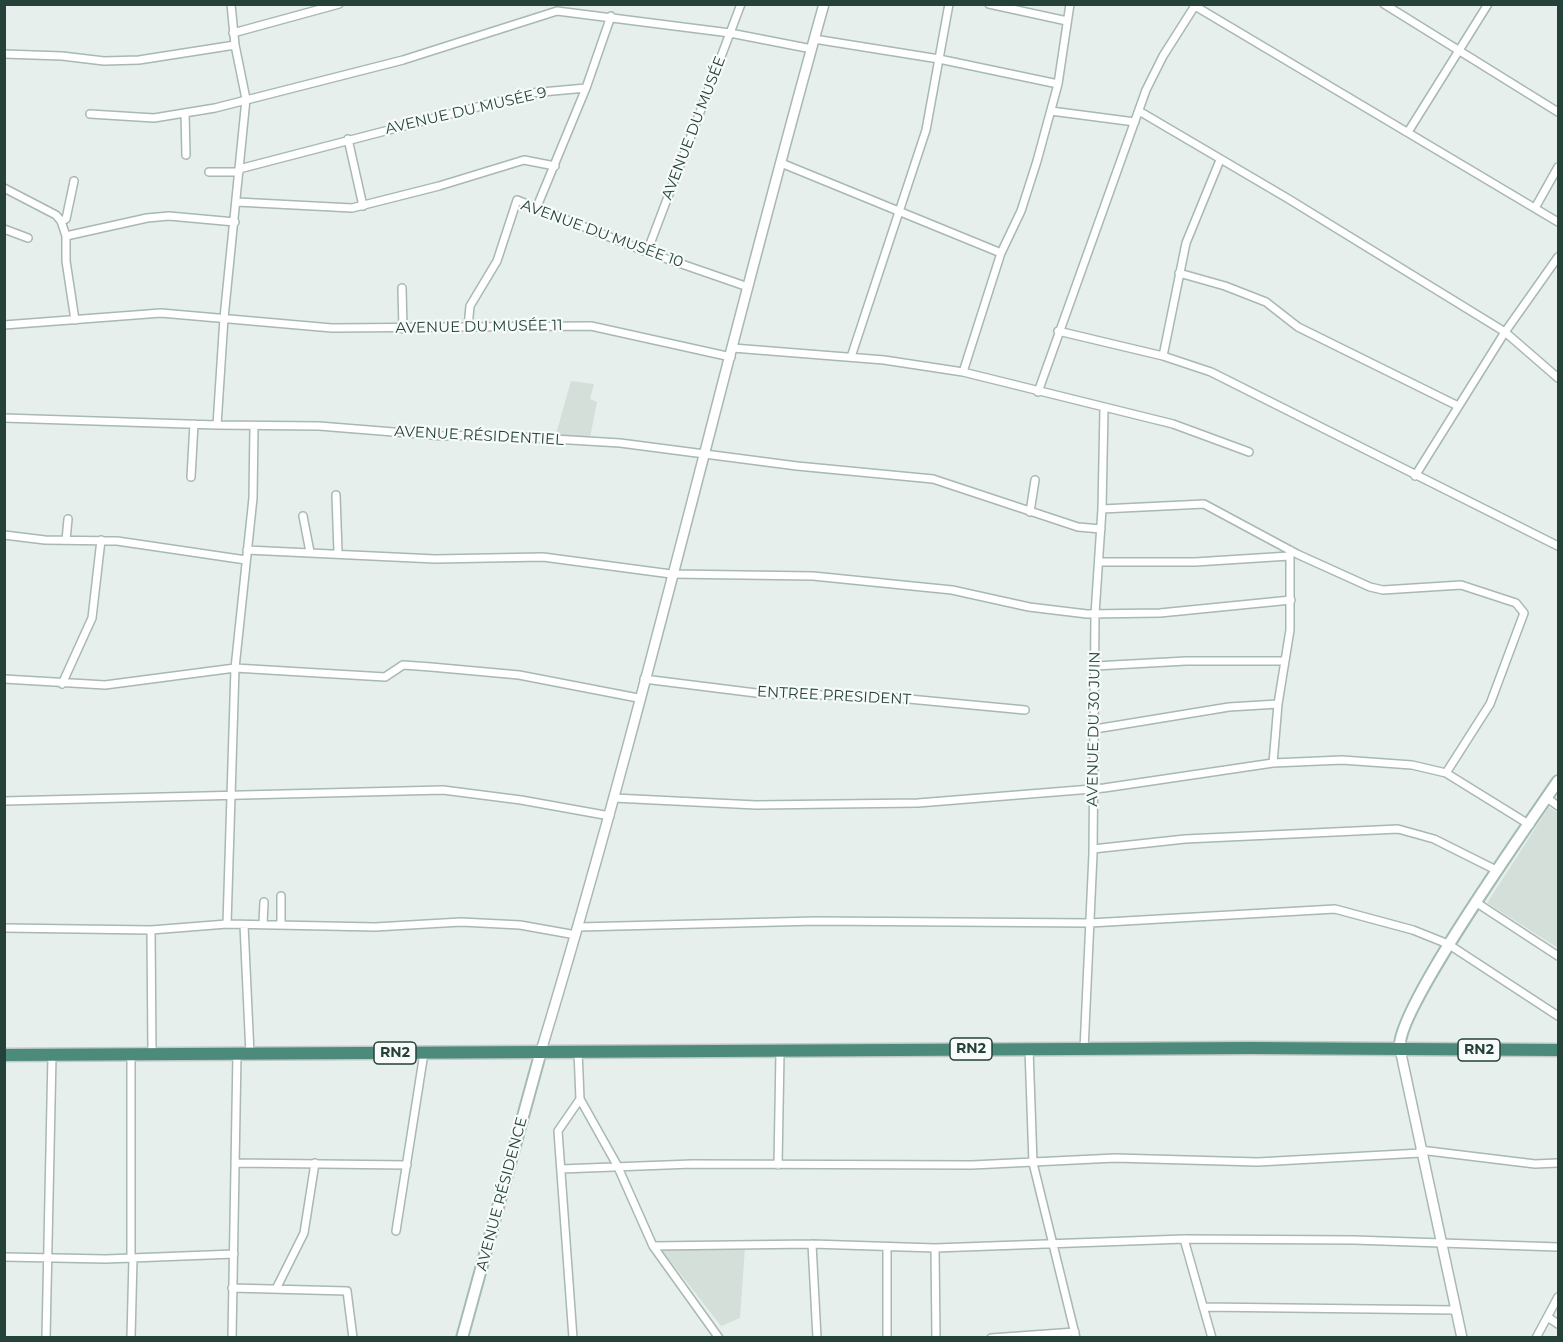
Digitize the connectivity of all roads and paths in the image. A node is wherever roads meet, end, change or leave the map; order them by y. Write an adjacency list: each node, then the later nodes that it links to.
1 (231, 4): 14 (street)
2 (339, 4): 14 (street)
3 (741, 4): 15 (street, AVENUE DU MUSÉE)
4 (824, 4): 16 (street)
5 (949, 4): 20 (street)
6 (989, 4): 13 (street)
7 (1070, 4): 13 (street)
8 (1383, 4): 18 (street)
9 (1488, 4): 18 (street)
10 (1196, 5): 25 (street); 30 (street)
11 (556, 8): 12 (street); 23 (street)
12 (611, 16): 15 (street); 22 (street)
13 (1067, 21): 21 (street)
14 (234, 33): 17 (street)
15 (730, 33): 16 (street); 52 (street, AVENUE DU MUSÉE)
16 (813, 44): 20 (street); 34 (street)
17 (235, 45): 19 (street); 23 (street)
18 (1460, 50): 26 (street); 30 (street)
19 (4, 54)
20 (939, 58): 21 (street); 45 (street)
21 (1058, 84): 24 (street)
22 (586, 88): 31 (street, AVENUE DU MUSÉE 9); 35 (street)
23 (246, 99): 27 (street); 37 (street)
24 (1051, 111): 29 (street); 53 (street)
25 (1138, 111): 29 (street); 33 (street)
26 (1558, 112)
27 (185, 113): 28 (street); 32 (street)
28 (90, 114)
29 (1135, 122): 63 (street)
30 (1408, 132): 43 (street)
31 (348, 139): 37 (street, AVENUE DU MUSÉE 9); 42 (street)
32 (186, 155)
33 (1220, 160): 55 (street); 64 (street)
34 (781, 163): 45 (street); 56 (street)
35 (555, 166): 42 (street); 44 (street)
36 (1558, 166): 43 (street)
37 (239, 170): 38 (street, AVENUE DU MUSÉE 9); 41 (street)
38 (209, 172)
39 (74, 181): 46 (street)
40 (4, 188): 46 (street)
41 (237, 202): 42 (street); 47 (street)
42 (363, 206)
43 (1535, 208): 48 (street)
44 (536, 209): 52 (street, AVENUE DU MUSÉE 10); 61 (street, AVENUE DU MUSÉE 10)
45 (897, 213): 53 (street); 67 (street)
46 (61, 221): 50 (street)
47 (235, 222): 50 (street); 58 (street)
48 (1558, 222)
49 (4, 229): 51 (street)
50 (66, 236): 59 (street)
51 (28, 238)
52 (647, 252): 56 (street, AVENUE DU MUSÉE 10)
53 (1001, 254): 68 (street)
54 (1558, 257): 64 (street)
55 (1179, 273): 66 (street); 71 (street)
56 (748, 287): 65 (street)
57 (402, 288): 62 (street)
58 (224, 318): 59 (street, AVENUE DU MUSÉE 11); 62 (street, AVENUE DU MUSÉE 11); 75 (street)
59 (75, 320): 60 (street, AVENUE DU MUSÉE 11)
60 (4, 325)
61 (468, 327): 62 (street, AVENUE DU MUSÉE 11); 65 (street, AVENUE DU MUSÉE 11)
62 (403, 329)
63 (1058, 331): 66 (street); 70 (street)
64 (1505, 332): 69 (street); 71 (street)
65 (732, 352): 67 (street, AVENUE DU MUSÉE 11); 78 (street)
66 (1163, 356): 79 (street)
67 (851, 357): 68 (street, AVENUE DU MUSÉE 11)
68 (963, 372): 70 (street, AVENUE DU MUSÉE 11)
69 (1558, 378)
70 (1038, 392): 72 (street, AVENUE DU MUSÉE 11)
71 (1458, 406): 79 (street)
72 (1104, 409): 77 (street, AVENUE DU MUSÉE 11); 83 (street, AVENUE DU 30 JUIN)
73 (4, 418): 74 (street, AVENUE RÉSIDENTIEL)
74 (194, 424): 75 (street, AVENUE RÉSIDENTIEL); 80 (street)
75 (218, 425): 76 (street, AVENUE RÉSIDENTIEL)
76 (254, 426): 78 (street, AVENUE RÉSIDENTIEL); 92 (street)
77 (1249, 452)
78 (704, 455): 84 (street, AVENUE RÉSIDENTIEL); 98 (street)
79 (1416, 476): 91 (street)
80 (191, 477)
81 (1035, 480): 84 (street)
82 (336, 495): 94 (street)
83 (1102, 509): 87 (street, AVENUE DU 30 JUIN); 95 (street)
84 (1030, 512): 87 (street, AVENUE RÉSIDENTIEL)
85 (303, 516): 93 (street)
86 (68, 519): 89 (street)
87 (1101, 529): 97 (street, AVENUE DU 30 JUIN)
88 (4, 535): 89 (street)
89 (66, 540): 90 (street)
90 (101, 540): 96 (street); 106 (street)
91 (1558, 546)
92 (248, 550): 93 (street); 96 (street)
93 (310, 552): 94 (street)
94 (338, 552): 98 (street)
95 (1289, 553): 97 (street); 99 (street); 112 (street)
96 (246, 560): 103 (street)
97 (1099, 562): 100 (street, AVENUE DU 30 JUIN)
98 (671, 574): 100 (street); 105 (street)
99 (1291, 600): 100 (street); 101 (street)
100 (1095, 614): 102 (street, AVENUE DU 30 JUIN)
101 (1285, 661): 102 (street); 108 (street)
102 (1095, 666): 110 (street, AVENUE DU 30 JUIN)
103 (235, 668): 106 (street); 107 (street); 115 (street)
104 (4, 679): 106 (street)
105 (644, 679): 107 (street); 109 (street, ENTREE PRESIDENT)
106 (62, 684)
107 (639, 698): 116 (street)
108 (1278, 704): 110 (street); 111 (street)
109 (1025, 710)
110 (1095, 729): 114 (street, AVENUE DU 30 JUIN)
111 (1273, 763): 112 (street); 114 (street)
112 (1446, 773): 121 (street)
113 (1558, 781): 117 (main road)
114 (1093, 789): 116 (street); 122 (street, AVENUE DU 30 JUIN)
115 (231, 796): 118 (street); 120 (street); 128 (street)
116 (615, 798): 120 (street)
117 (1547, 798): 119 (street); 121 (main road)
118 (4, 801)
119 (1558, 806)
120 (610, 816): 134 (street)
121 (1530, 825): 123 (main road)
122 (1093, 849): 123 (street); 127 (street, AVENUE DU 30 JUIN)
123 (1498, 871): 126 (main road)
124 (281, 896): 131 (street)
125 (264, 902): 129 (street)
126 (1477, 903): 135 (main road); 136 (street)
127 (1090, 923): 134 (street); 135 (street); 140 (street, AVENUE DU 30 JUIN)
128 (227, 924): 130 (street); 133 (street)
129 (263, 924): 130 (street); 131 (street)
130 (244, 925): 148 (street)
131 (280, 925): 134 (street)
132 (4, 928): 133 (street)
133 (150, 930): 147 (street)
134 (578, 931): 142 (street)
135 (1448, 944): 137 (street); 139 (main road)
136 (1558, 956)
137 (1558, 1016)
138 (1029, 1049): 140 (highway, RN2); 145 (highway, RN2); 155 (street)
139 (1400, 1049): 140 (highway, RN2); 141 (highway, RN2); 152 (street)
140 (1084, 1050)
141 (1558, 1050)
142 (541, 1051): 143 (highway, RN2); 144 (highway, RN2); 187 (main road, AVENUE RÉSIDENCE)
143 (578, 1051): 145 (highway, RN2); 151 (street)
144 (424, 1053): 148 (highway, RN2); 157 (street)
145 (780, 1053): 159 (street)
146 (131, 1054): 147 (highway, RN2); 150 (highway, RN2); 173 (street)
147 (152, 1054): 148 (highway, RN2)
148 (243, 1054): 153 (street)
149 (4, 1055): 150 (highway, RN2)
150 (51, 1055): 172 (street)
151 (580, 1099): 158 (street); 160 (street)
152 (1421, 1151): 155 (street); 156 (street); 165 (street)
153 (236, 1163): 154 (street); 170 (street)
154 (315, 1163): 157 (street); 175 (street)
155 (1033, 1163): 159 (street); 163 (street)
156 (1558, 1163)
157 (407, 1165): 161 (street)
158 (617, 1165): 159 (street); 160 (street); 166 (street)
159 (778, 1165)
160 (561, 1169): 188 (street)
161 (396, 1231)
162 (1185, 1239): 163 (street); 165 (street); 177 (street)
163 (1053, 1243): 169 (street); 181 (street)
164 (812, 1244): 166 (street); 167 (street); 190 (street)
165 (1440, 1244): 168 (street); 178 (street)
166 (653, 1246): 189 (street)
167 (887, 1247): 169 (street); 191 (street)
168 (1558, 1247)
169 (935, 1248): 192 (street)
170 (234, 1254): 173 (street); 174 (street)
171 (4, 1257): 172 (street)
172 (48, 1258): 173 (street); 183 (street)
173 (132, 1258): 184 (street)
174 (232, 1288): 175 (street); 185 (street)
175 (276, 1289): 186 (street)
176 (1558, 1297): 179 (street)
177 (1203, 1307): 178 (street); 194 (street)
178 (1455, 1310): 195 (street)
179 (1549, 1318): 180 (street); 196 (street)
180 (1558, 1324)
181 (1076, 1335): 182 (street)
182 (1004, 1337): 193 (street)
183 (46, 1338)
184 (131, 1338)
185 (232, 1338)
186 (353, 1338)
187 (462, 1338)
188 (573, 1338)
189 (719, 1338)
190 (817, 1338)
191 (887, 1338)
192 (936, 1338)
193 (991, 1338)
194 (1212, 1338)
195 (1462, 1338)
196 (1536, 1338)

